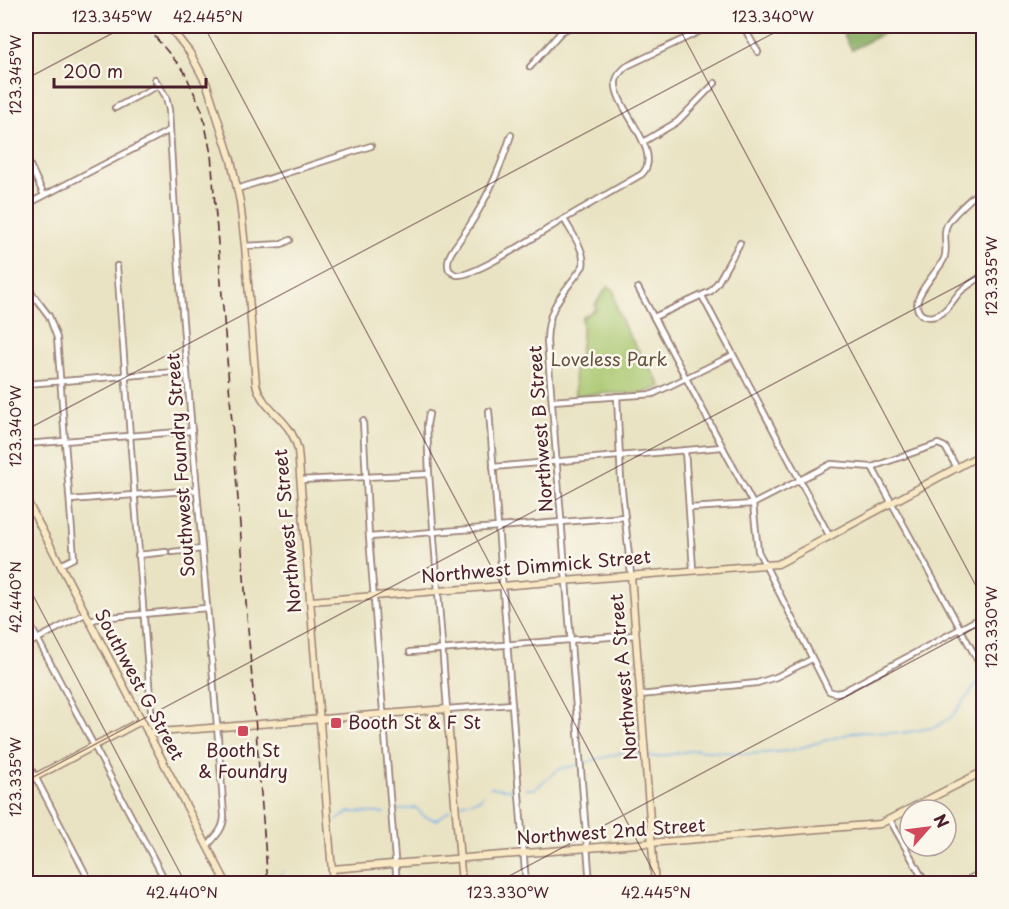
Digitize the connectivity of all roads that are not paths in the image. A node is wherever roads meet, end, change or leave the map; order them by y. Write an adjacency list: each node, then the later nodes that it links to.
1 (169, 26): 19 (street, Northwest F Street)
2 (572, 26): 8 (street)
3 (685, 26): 6 (street)
4 (711, 26): 6 (street)
5 (743, 26): 7 (street)
6 (689, 34): 15 (street)
7 (758, 52)
8 (530, 67)
9 (155, 79): 11 (street, Southwest Foundry Street)
10 (715, 83): 15 (street)
11 (159, 86): 12 (street); 13 (street, Southwest Foundry Street)
12 (115, 108)
13 (170, 130): 20 (street); 33 (street, Southwest Foundry Street)
14 (511, 135): 22 (street)
15 (643, 142): 22 (street)
16 (372, 146): 19 (street)
17 (26, 157): 20 (street)
18 (984, 186): 27 (street)
19 (237, 189): 25 (street, Northwest F Street)
20 (44, 195): 21 (street)
21 (26, 205)
22 (564, 219): 39 (street, Northwest B Street)
23 (290, 240): 25 (street)
24 (740, 243): 30 (street)
25 (245, 246): 57 (street, Northwest F Street)
26 (117, 266): 34 (street)
27 (984, 275)
28 (26, 280): 36 (street)
29 (638, 288): 31 (street)
30 (702, 296): 31 (street); 32 (street)
31 (654, 317): 35 (street)
32 (733, 355): 35 (street); 58 (street)
33 (187, 371): 34 (street); 43 (street, Southwest Foundry Street)
34 (125, 377): 36 (street); 44 (street)
35 (687, 379): 38 (street); 47 (street)
36 (60, 381): 37 (street); 45 (street)
37 (26, 384)
38 (617, 396): 39 (street); 50 (street, Northwest A Street)
39 (552, 401): 51 (street, Northwest B Street)
40 (489, 411): 52 (street)
41 (429, 414): 55 (street)
42 (363, 421): 56 (street)
43 (192, 431): 44 (street); 59 (street, Southwest Foundry Street)
44 (129, 436): 45 (street); 60 (street)
45 (65, 441): 46 (street); 62 (street)
46 (26, 444)
47 (722, 447): 48 (street); 64 (street)
48 (685, 450): 50 (street); 65 (street)
49 (984, 453): 54 (street, Northwest Dimmick Street)
50 (621, 456): 51 (street); 66 (street, Northwest A Street)
51 (557, 462): 52 (street); 67 (street, Northwest B Street)
52 (493, 467): 68 (street)
53 (872, 467): 54 (street); 58 (street); 63 (street)
54 (957, 468): 63 (street, Northwest Dimmick Street)
55 (429, 474): 56 (street); 69 (street)
56 (367, 477): 57 (street); 70 (street)
57 (300, 480): 84 (street, Northwest F Street)
58 (799, 481): 64 (street); 71 (street)
59 (197, 490): 60 (street); 72 (street, Southwest Foundry Street)
60 (134, 494): 62 (street); 75 (street)
61 (26, 499): 77 (street, Southwest G Street)
62 (70, 500): 77 (street)
63 (891, 503): 71 (street, Northwest Dimmick Street); 91 (street)
64 (753, 504): 65 (street); 76 (street)
65 (690, 508): 78 (street)
66 (625, 517): 67 (street); 79 (street, Northwest A Street)
67 (562, 522): 68 (street); 80 (street, Northwest B Street)
68 (498, 527): 69 (street); 81 (street)
69 (434, 532): 70 (street); 82 (street)
70 (369, 537): 83 (street)
71 (830, 537): 76 (street, Northwest Dimmick Street)
72 (202, 549): 74 (street); 85 (street, Southwest Foundry Street)
73 (166, 552): 75 (street)
74 (172, 552)
75 (138, 555): 87 (street)
76 (765, 564): 78 (street, Northwest Dimmick Street); 99 (street)
77 (60, 566): 86 (street, Southwest G Street)
78 (693, 569): 79 (street, Northwest Dimmick Street)
79 (630, 575): 80 (street, Northwest Dimmick Street); 92 (street, Northwest A Street)
80 (567, 580): 81 (street, Northwest Dimmick Street); 94 (street, Northwest B Street)
81 (502, 585): 82 (street, Northwest Dimmick Street); 96 (street)
82 (438, 590): 83 (street, Northwest Dimmick Street); 97 (street)
83 (374, 596): 84 (street, Northwest Dimmick Street); 105 (street)
84 (311, 601): 106 (street, Northwest F Street)
85 (206, 608): 87 (street); 108 (street, Southwest Foundry Street)
86 (84, 614): 90 (street, Southwest G Street); 93 (street)
87 (143, 614): 90 (street); 104 (street)
88 (984, 616): 91 (street)
89 (26, 617): 93 (street)
90 (89, 622): 107 (street, Southwest G Street)
91 (960, 629): 99 (street); 100 (street)
92 (635, 635): 94 (street); 101 (street, Northwest A Street)
93 (37, 639): 95 (street); 110 (street)
94 (571, 640): 96 (street); 118 (street, Northwest B Street)
95 (26, 645)
96 (507, 645): 97 (street); 102 (street)
97 (443, 650): 98 (street); 103 (street)
98 (410, 652)
99 (812, 659): 101 (street)
100 (984, 672)
101 (640, 695): 116 (street, Northwest A Street)
102 (512, 704): 103 (street); 119 (street)
103 (447, 709): 105 (street); 120 (street)
104 (151, 710)
105 (384, 714): 106 (street); 121 (street)
106 (319, 719): 108 (street); 122 (street, Northwest F Street)
107 (141, 721): 109 (street, Southwest G Street); 110 (street)
108 (218, 728): 109 (street); 117 (street, Southwest Foundry Street)
109 (148, 733): 117 (street, Southwest G Street)
110 (94, 746): 113 (street); 126 (street)
111 (26, 759): 113 (street)
112 (984, 771): 115 (street, Northwest 2nd Street)
113 (35, 777): 114 (street); 125 (street)
114 (26, 782)
115 (890, 820): 116 (street, Northwest 2nd Street); 133 (street)
116 (652, 844): 118 (street, Northwest 2nd Street); 132 (street, Northwest A Street)
117 (207, 846): 124 (street, Southwest G Street)
118 (588, 849): 119 (street, Northwest 2nd Street); 131 (street, Northwest B Street)
119 (524, 854): 120 (street, Northwest 2nd Street); 130 (street)
120 (460, 859): 121 (street, Northwest 2nd Street); 129 (street)
121 (395, 864): 122 (street, Northwest 2nd Street); 128 (street)
122 (332, 869): 127 (street, Northwest F Street)
123 (984, 870): 134 (street)
124 (226, 883)
125 (91, 884)
126 (167, 884)
127 (333, 884)
128 (397, 884)
129 (462, 884)
130 (526, 884)
131 (590, 884)
132 (655, 884)
133 (926, 884)
134 (960, 884)

